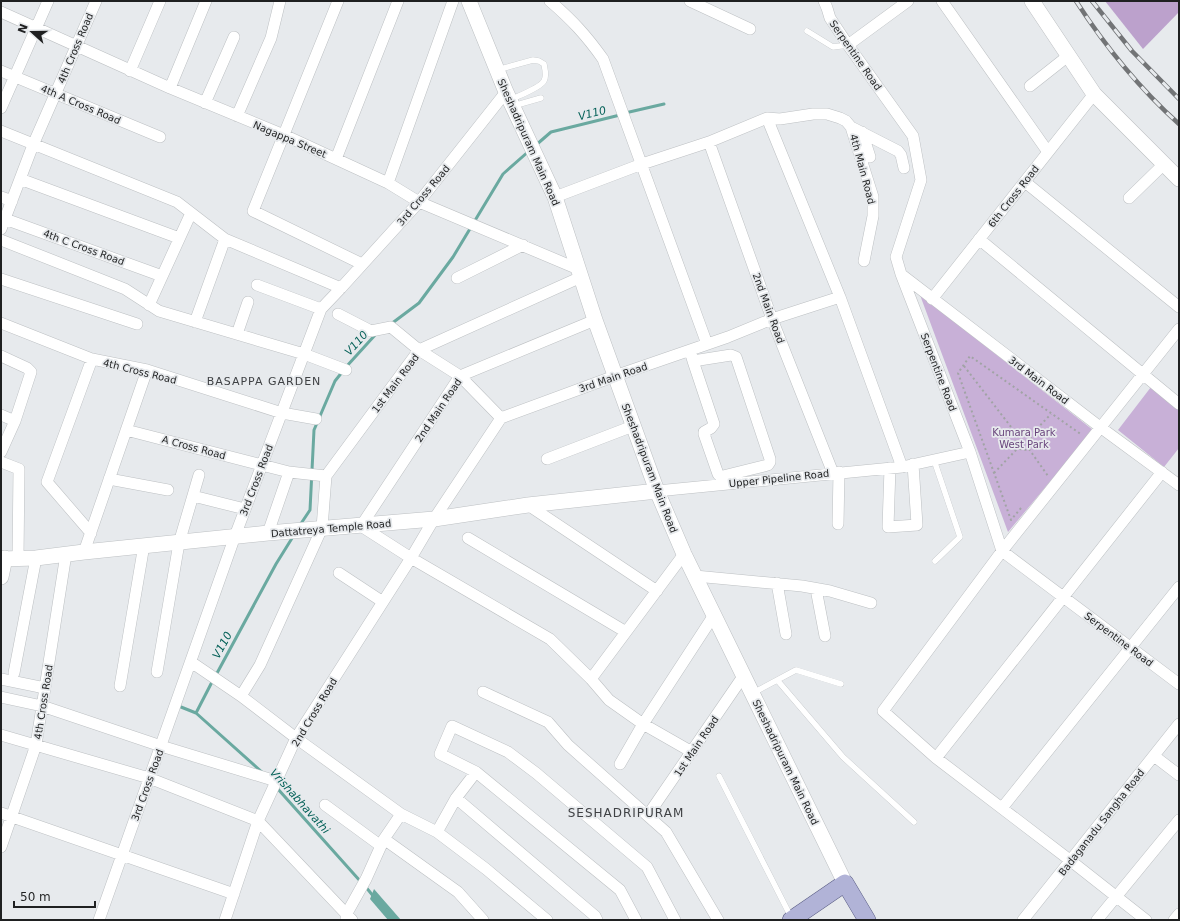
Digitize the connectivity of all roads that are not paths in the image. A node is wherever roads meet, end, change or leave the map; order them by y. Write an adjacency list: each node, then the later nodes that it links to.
1 (48, 1): 17 (street)
2 (96, 1): 22 (street, 4th Cross Road)
3 (160, 1): 26 (street)
4 (206, 1): 29 (street)
5 (280, 1): 36 (street)
6 (338, 1): 41 (street)
7 (398, 1): 47 (street)
8 (453, 1): 54 (street)
9 (469, 1): 24 (street, Sheshadripuram Main Road)
10 (550, 1): 48 (street)
11 (690, 1): 18 (street)
12 (824, 1): 21 (street, Serpentine Road)
13 (908, 1): 21 (street)
14 (942, 1): 45 (street)
15 (1032, 1): 23 (street)
16 (1, 12): 17 (street, Nagappa Street)
17 (36, 28): 22 (street, Nagappa Street); 27 (street)
18 (750, 29)
19 (807, 31): 21 (lane)
20 (234, 37): 34 (street)
21 (848, 45): 70 (street, Serpentine Road)
22 (76, 46): 26 (street, Nagappa Street); 30 (street, 4th Cross Road)
23 (1068, 56): 28 (street); 31 (street)
24 (497, 70): 33 (street, Sheshadripuram Main Road); 33 (lane)
25 (1, 71): 27 (street, 4th A Cross Road)
26 (130, 71): 29 (street, Nagappa Street)
27 (16, 76): 30 (street, 4th A Cross Road); 35 (street)
28 (1030, 86)
29 (170, 88): 34 (street, Nagappa Street)
30 (56, 93): 42 (street, 4th A Cross Road); 44 (street, 4th Cross Road)
31 (1094, 94): 45 (street, 6th Cross Road); 49 (street)
32 (541, 98): 33 (lane)
33 (509, 100): 56 (street, Sheshadripuram Main Road); 59 (street, 3rd Cross Road)
34 (205, 103): 36 (street, Nagappa Street)
35 (1, 108)
36 (237, 116): 41 (street, Nagappa Street)
37 (767, 118): 38 (street, 4th Main Road); 43 (street); 76 (street)
38 (851, 127): 40 (street); 67 (street, 4th Main Road)
39 (1, 131): 44 (street)
40 (862, 132): 46 (street); 50 (street)
41 (284, 135): 47 (street, Nagappa Street); 68 (street)
42 (160, 137)
43 (709, 142): 48 (street); 83 (street, 2nd Main Road)
44 (33, 145): 51 (street, 4th Cross Road); 60 (street)
45 (1048, 152): 53 (street, 6th Cross Road)
46 (870, 157)
47 (336, 159): 54 (street, Nagappa Street)
48 (642, 164): 56 (street); 90 (street)
49 (1164, 164): 52 (street); 57 (street)
50 (904, 168)
51 (20, 179): 58 (street, 4th Cross Road); 62 (street)
52 (1179, 179)
53 (1025, 182): 63 (street, 6th Cross Road); 80 (street)
54 (388, 183): 59 (street, Nagappa Street)
55 (1, 197): 58 (street)
56 (555, 198): 69 (street, Sheshadripuram Main Road)
57 (1129, 198)
58 (12, 201): 61 (street, 4th Cross Road)
59 (419, 202): 66 (street, Nagappa Street); 68 (street, 3rd Cross Road)
60 (191, 213): 62 (street); 64 (street)
61 (3, 224): 71 (street, 4th C Cross Road)
62 (179, 238): 71 (street)
63 (980, 238): 77 (street, 6th Cross Road); 98 (street)
64 (225, 239): 75 (street); 85 (street)
65 (1, 240): 79 (street)
66 (523, 245): 69 (street, Nagappa Street); 72 (street)
67 (864, 261)
68 (362, 264): 75 (street, 3rd Cross Road)
69 (579, 273): 84 (street, Sheshadripuram Main Road); 91 (street, 1st Main Road)
70 (901, 274): 77 (street, 3rd Main Road); 111 (street, Serpentine Road)
71 (162, 276): 79 (street)
72 (457, 278)
73 (1, 279): 87 (street)
74 (257, 285): 81 (street)
75 (341, 288): 81 (street, 3rd Cross Road)
76 (840, 297): 83 (street, 3rd Main Road); 116 (street)
77 (932, 298): 108 (street, 3rd Main Road)
78 (248, 302): 89 (street)
79 (149, 305): 85 (street)
80 (1179, 307)
81 (321, 309): 92 (street, 3rd Cross Road)
82 (338, 314): 91 (street)
83 (772, 319): 90 (street, 3rd Main Road); 119 (street, 2nd Main Road)
84 (595, 320): 99 (street, 2nd Main Road); 100 (street, Sheshadripuram Main Road)
85 (195, 322): 89 (street)
86 (1, 323): 95 (street, 4th Cross Road)
87 (137, 324)
88 (1179, 329): 98 (street)
89 (237, 334): 92 (street)
90 (707, 344): 94 (street, 3rd Main Road)
91 (419, 350): 99 (street); 122 (street, 1st Main Road)
92 (304, 354): 97 (street); 102 (street, 3rd Cross Road)
93 (1, 356): 106 (street)
94 (692, 356): 94 (street); 100 (street, 3rd Main Road)
95 (92, 359): 96 (street, 4th Cross Road); 134 (street)
96 (147, 370): 102 (street, 4th Cross Road); 109 (street)
97 (346, 370)
98 (1143, 374): 101 (street); 108 (street)
99 (460, 376): 104 (street); 132 (street, 2nd Main Road)
100 (615, 376): 104 (street, 3rd Main Road); 107 (street, Sheshadripuram Main Road)
101 (1179, 404)
102 (282, 413): 105 (street, 4th Cross Road); 115 (street, 3rd Cross Road)
103 (1, 415): 106 (street)
104 (501, 418): 130 (street)
105 (316, 420)
106 (15, 421): 110 (street)
107 (633, 426): 112 (street); 126 (street, Sheshadripuram Main Road)
108 (1100, 428): 120 (street, 3rd Main Road); 140 (street)
109 (126, 430): 115 (street, A Cross Road); 123 (street)
110 (1, 452)
111 (970, 452): 113 (street, Upper Pipeline Road); 140 (street, Serpentine Road)
112 (547, 459)
113 (934, 460): 116 (street, Upper Pipeline Road); 147 (lane)
114 (1, 462): 144 (street)
115 (262, 465): 118 (street, A Cross Road); 129 (street, 3rd Cross Road)
116 (908, 465): 117 (street, Upper Pipeline Road); 117 (street)
117 (890, 468): 119 (street, Upper Pipeline Road)
118 (289, 472): 122 (street); 135 (street)
119 (836, 472): 126 (street, Upper Pipeline Road); 131 (street)
120 (1162, 472): 124 (street, 3rd Main Road); 155 (street)
121 (199, 476): 127 (street)
122 (326, 476): 133 (street)
123 (109, 479): 125 (street); 134 (street)
124 (1179, 485)
125 (168, 490)
126 (657, 491): 128 (street, Dattatreya Temple Road); 143 (street, Sheshadripuram Main Road)
127 (193, 496): 129 (street); 138 (street)
128 (528, 505): 130 (street, Dattatreya Temple Road); 154 (street)
129 (245, 510): 136 (street, 3rd Cross Road)
130 (434, 519): 132 (street, Dattatreya Temple Road); 146 (street, 2nd Cross Road)
131 (838, 524)
132 (361, 526): 133 (street, Dattatreya Temple Road); 146 (street)
133 (322, 528): 135 (street, Dattatreya Temple Road); 176 (street)
134 (91, 533): 141 (street)
135 (268, 533): 136 (street, Dattatreya Temple Road)
136 (235, 536): 138 (street, Dattatreya Temple Road); 163 (street, 3rd Cross Road)
137 (468, 538): 159 (street)
138 (179, 543): 139 (street, Dattatreya Temple Road); 164 (street)
139 (144, 545): 141 (street, Dattatreya Temple Road); 172 (street)
140 (1002, 551): 155 (street, Serpentine Road); 187 (street)
141 (84, 552): 142 (street, Dattatreya Temple Road)
142 (66, 554): 145 (street, Dattatreya Temple Road); 173 (street, 4th Cross Road)
143 (684, 554): 149 (street, Sheshadripuram Main Road); 154 (street)
144 (8, 558): 145 (street, Dattatreya Temple Road); 150 (street)
145 (36, 558): 165 (street)
146 (411, 558): 156 (street, 2nd Cross Road); 168 (street)
147 (935, 561)
148 (339, 573): 156 (street)
149 (695, 576): 151 (street); 158 (street, Sheshadripuram Main Road)
150 (1, 577)
151 (777, 583): 153 (street); 160 (street)
152 (1179, 587): 162 (street)
153 (816, 589): 157 (street); 161 (street)
154 (657, 591): 159 (street)
155 (1063, 597): 162 (street, Serpentine Road); 187 (street)
156 (383, 602): 182 (street, 2nd Cross Road)
157 (870, 603)
158 (714, 615): 166 (street, Sheshadripuram Main Road); 179 (street)
159 (626, 632): 168 (street)
160 (786, 634)
161 (825, 636)
162 (1130, 647): 171 (street, Serpentine Road); 196 (street)
163 (191, 662): 176 (street); 184 (street, 3rd Cross Road)
164 (157, 672)
165 (14, 673)
166 (744, 675): 175 (street, Sheshadripuram Main Road); 185 (street, 1st Main Road)
167 (1, 679): 173 (street)
168 (591, 679): 179 (street)
169 (778, 680): 170 (lane); 175 (lane); 203 (lane)
170 (841, 684)
171 (1179, 684)
172 (120, 686)
173 (45, 688): 178 (street, 4th Cross Road)
174 (483, 692): 199 (street)
175 (752, 693): 209 (street, Sheshadripuram Main Road)
176 (241, 696): 182 (street)
177 (1, 697): 178 (street)
178 (42, 706): 183 (street, 4th Cross Road); 184 (street)
179 (643, 724): 185 (street); 188 (street)
180 (1179, 724): 186 (street, Badaganadu Sangha Road)
181 (1, 735): 183 (street)
182 (296, 738): 193 (street, 2nd Cross Road); 198 (street)
183 (36, 745): 192 (street); 200 (street, 4th Cross Road)
184 (161, 746): 192 (street, 3rd Cross Road); 193 (street)
185 (692, 752): 199 (street, 1st Main Road)
186 (1154, 756): 190 (street); 208 (street, Badaganadu Sangha Road)
187 (936, 758): 196 (street)
188 (620, 764)
189 (476, 772): 194 (street); 219 (street); 220 (street)
190 (1179, 775)
191 (719, 776): 222 (lane)
192 (149, 778): 202 (street); 207 (street, 3rd Cross Road)
193 (276, 781): 202 (street, 2nd Cross Road)
194 (456, 798): 204 (street); 218 (street)
195 (325, 805): 205 (street)
196 (1002, 808): 208 (street)
197 (1, 813): 200 (street)
198 (401, 814): 204 (street); 205 (street)
199 (648, 815): 221 (street)
200 (12, 817): 206 (street, 4th Cross Road); 207 (street)
201 (1179, 820): 211 (street)
202 (258, 821): 210 (street, 2nd Cross Road); 213 (street)
203 (914, 822)
204 (437, 832): 217 (street)
205 (382, 842): 213 (street); 216 (street)
206 (1, 847)
207 (122, 855): 210 (street); 214 (street, 3rd Cross Road)
208 (1071, 861): 211 (street); 224 (street, Badaganadu Sangha Road)
209 (845, 883): 222 (main road); 223 (main road, Sheshadripuram Main Road)
210 (234, 894): 215 (street, 2nd Cross Road)
211 (1117, 896): 225 (street); 226 (street)
212 (1179, 914): 227 (street)
213 (348, 918)
214 (99, 920)
215 (225, 920)
216 (483, 920)
217 (547, 920)
218 (597, 920)
219 (636, 920)
220 (675, 920)
221 (718, 920)
222 (792, 920)
223 (867, 920)
224 (1023, 920)
225 (1097, 920)
226 (1146, 920)
227 (1174, 920)

